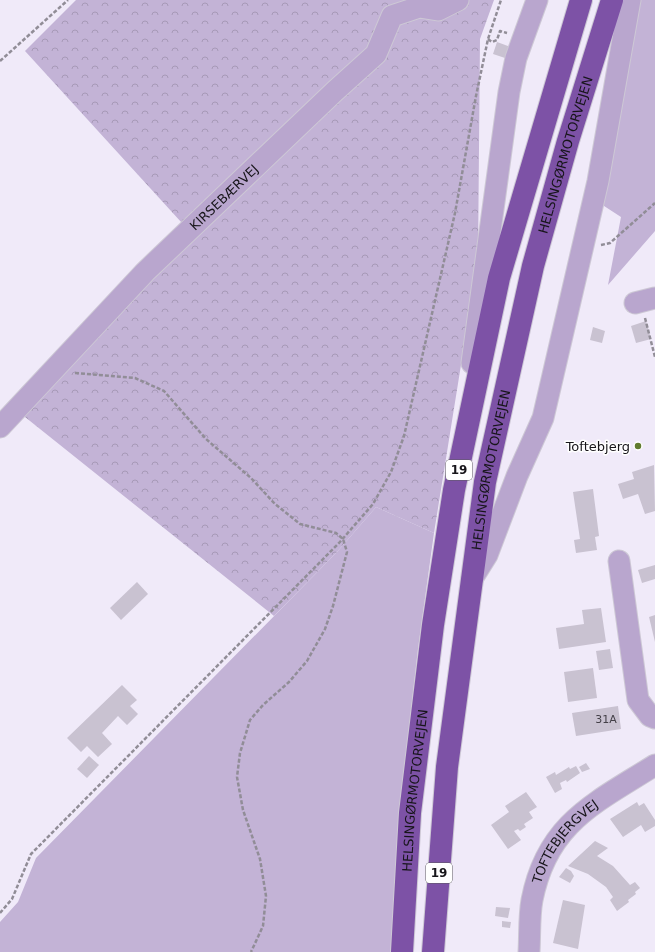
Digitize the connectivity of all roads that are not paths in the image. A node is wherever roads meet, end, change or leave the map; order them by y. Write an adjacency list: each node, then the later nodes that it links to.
1 (458, 0): 6 (street, KIRSEBÆRVEJ)
2 (537, 0): 7 (street)
3 (581, 0): 7 (highway, HELSINGØRMOTORVEJEN / 19)
4 (612, 0): 9 (highway, HELSINGØRMOTORVEJEN / 19)
5 (630, 0): 9 (street)
6 (0, 427)
7 (454, 490): 12 (highway, HELSINGØRMOTORVEJEN / 19)
8 (619, 561): 10 (street)
9 (472, 579): 13 (highway, HELSINGØRMOTORVEJEN / 19)
10 (655, 718)
11 (655, 765): 14 (street, TOFTEBJERGVEJ)
12 (402, 952)
13 (433, 952)
14 (529, 952)

